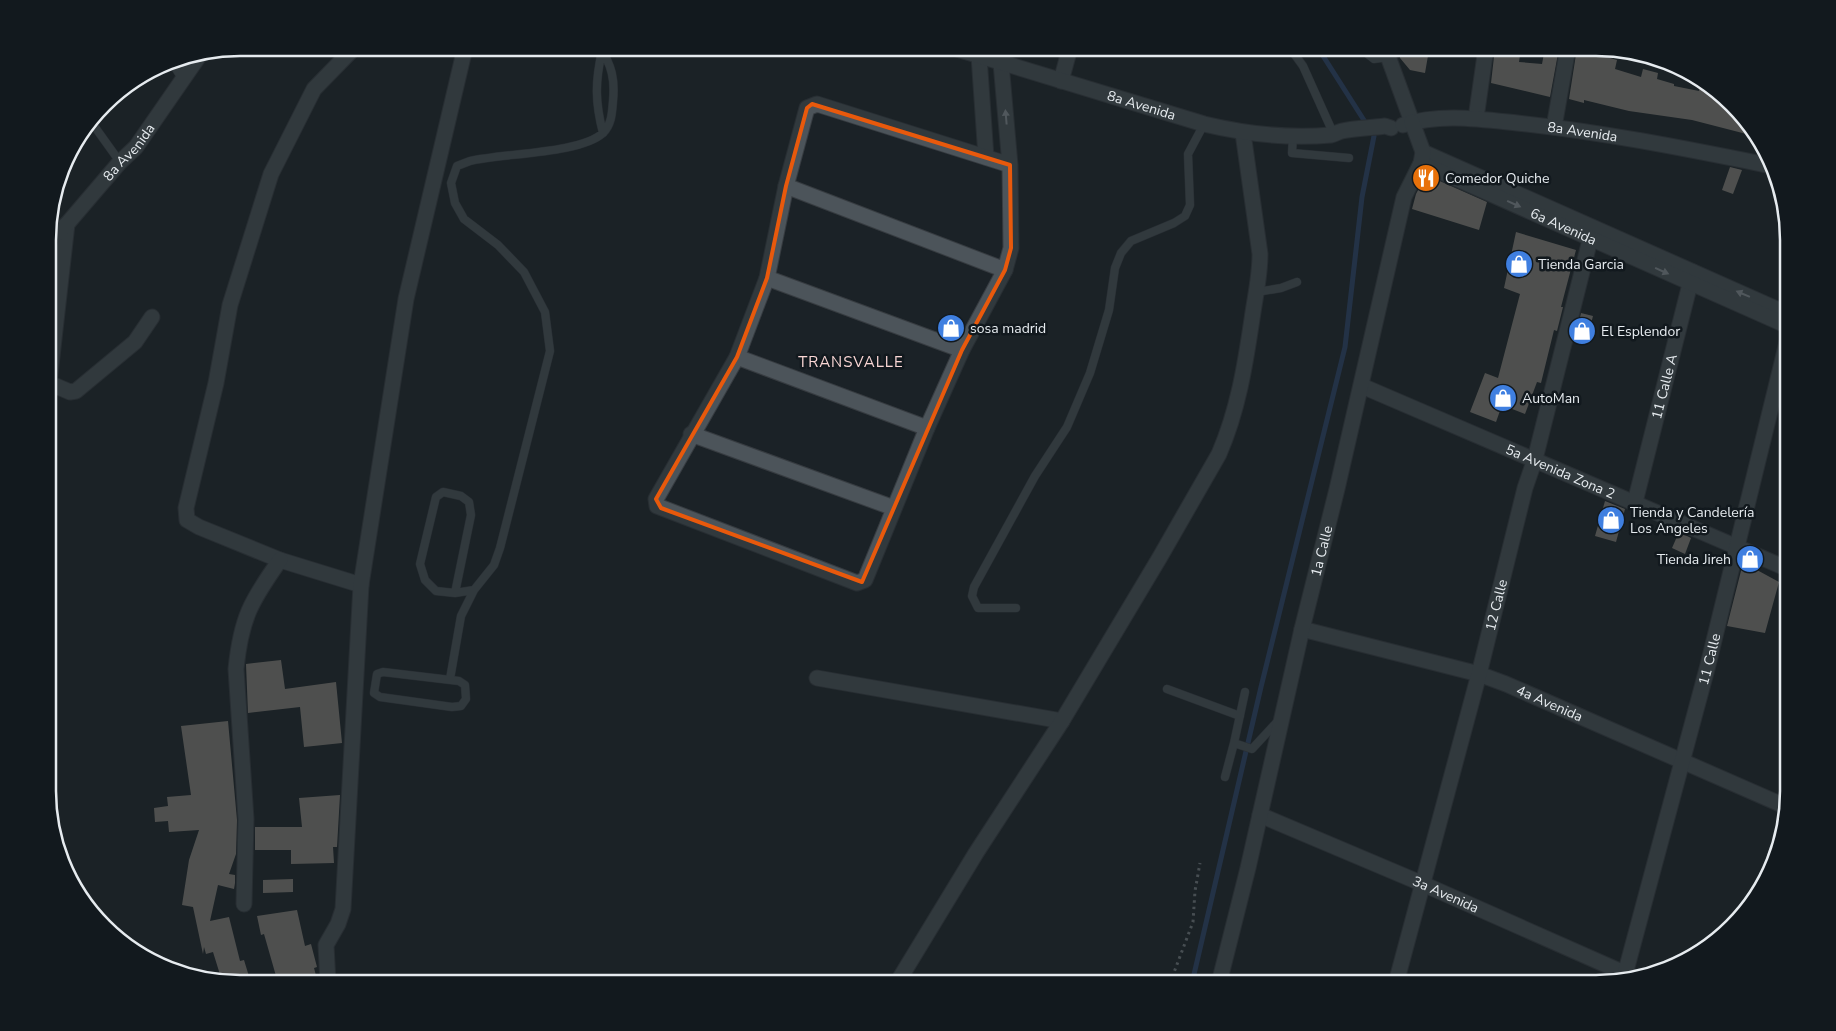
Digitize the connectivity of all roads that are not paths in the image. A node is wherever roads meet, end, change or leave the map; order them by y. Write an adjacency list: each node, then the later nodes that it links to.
1 (346, 56): 55 (street)
2 (463, 56): 57 (street)
3 (600, 56): 21 (lane)
4 (605, 56): 21 (lane)
5 (979, 56): 12 (street, 8a Avenida); 25 (street)
6 (1068, 56): 15 (street)
7 (1296, 56): 23 (lane)
8 (1388, 56): 17 (street)
9 (1485, 56): 16 (street)
10 (1567, 56): 20 (street)
11 (195, 62): 14 (street, 8a Avenida)
12 (1001, 63): 15 (street, 8a Avenida); 30 (street, one-way to 12)
13 (175, 68): 14 (lane)
14 (183, 80): 28 (street, 8a Avenida)
15 (1061, 82): 18 (street, 8a Avenida)
16 (1476, 118): 17 (street, 8a Avenida); 20 (street, 8a Avenida)
17 (1412, 122): 23 (street, 8a Avenida); 27 (street)
18 (1204, 124): 22 (street, 8a Avenida); 60 (lane)
19 (95, 127): 28 (lane)
20 (1554, 127): 29 (street, 8a Avenida)
21 (603, 133): 58 (lane)
22 (1243, 133): 24 (street, 8a Avenida); 39 (street)
23 (1340, 134): 24 (street, 8a Avenida)
24 (1293, 136): 26 (lane)
25 (986, 157): 30 (street); 31 (street)
26 (1350, 158)
27 (1422, 158): 33 (street, 6a Avenida); 48 (street, 1a Calle)
28 (120, 162): 32 (street, 8a Avenida)
29 (1763, 164)
30 (1010, 166): 35 (street)
31 (786, 186): 35 (street); 36 (street)
32 (67, 224): 34 (street, 8a Avenida); 42 (street)
33 (1592, 232): 37 (street, 6a Avenida); 51 (street, 12 Calle)
34 (57, 233)
35 (1005, 270): 44 (street)
36 (767, 278): 44 (street); 45 (street)
37 (1691, 278): 40 (street, 6a Avenida, one-way to 37); 43 (street, 6a Avenida); 52 (street, 11 Calle A)
38 (1297, 282): 39 (lane)
39 (1257, 292): 69 (street)
40 (1780, 311)
41 (152, 317): 47 (street)
42 (56, 321)
43 (1780, 322)
44 (962, 350): 49 (street)
45 (737, 357): 49 (street); 50 (street)
46 (1780, 370): 54 (street, 11 Calle)
47 (56, 386)
48 (1362, 386): 51 (street, 5a Avenida Zona 2); 61 (street, 1a Calle)
49 (927, 428): 53 (street)
50 (691, 434): 53 (street); 53 (street)
51 (1535, 459): 52 (street, 5a Avenida Zona 2); 62 (street, 12 Calle)
52 (1635, 502): 54 (street, 5a Avenida Zona 2)
53 (894, 508)
54 (1736, 547): 56 (street, 5a Avenida Zona 2); 71 (street, 11 Calle)
55 (280, 560): 57 (street); 76 (street)
56 (1780, 566)
57 (361, 585): 79 (street)
58 (474, 590): 59 (lane); 64 (lane)
59 (455, 593): 59 (lane)
60 (1016, 608)
61 (1302, 629): 62 (street, 4a Avenida); 68 (street, 1a Calle)
62 (1479, 674): 71 (street, 4a Avenida); 75 (street, 12 Calle)
63 (817, 678): 69 (street)
64 (450, 679): 64 (lane)
65 (1167, 689): 67 (lane)
66 (1245, 692): 67 (lane)
67 (1240, 716): 70 (lane)
68 (1282, 716): 70 (lane); 74 (street, 1a Calle)
69 (1062, 721): 80 (street)
70 (1237, 744): 72 (lane)
71 (1682, 760): 73 (street, 4a Avenida); 77 (street, 11 Calle)
72 (1226, 777)
73 (1779, 803)
74 (1260, 815): 75 (street, 3a Avenida); 81 (street, 1a Calle)
75 (1423, 884): 78 (street, 3a Avenida); 82 (street, 12 Calle)
76 (244, 904)
77 (1628, 972)
78 (1620, 973)
79 (328, 975)
80 (901, 975)
81 (1221, 975)
82 (1398, 975)

